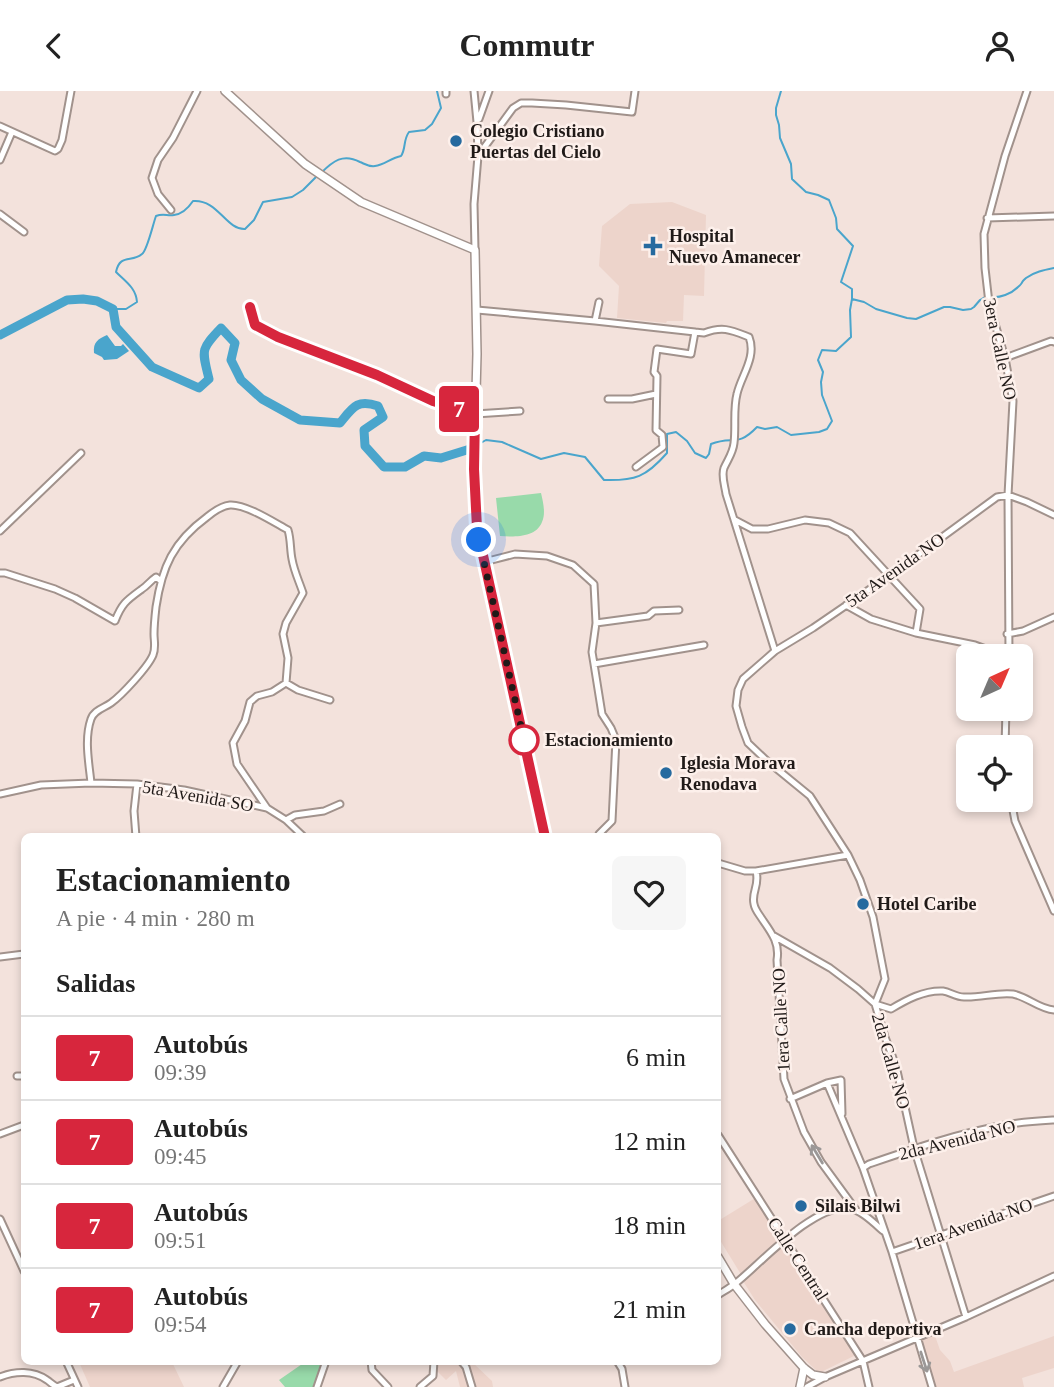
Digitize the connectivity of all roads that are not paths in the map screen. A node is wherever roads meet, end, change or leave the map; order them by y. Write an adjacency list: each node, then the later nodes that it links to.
1 (71, 91): 10 (street)
2 (197, 91): 13 (street)
3 (225, 91): 18 (main road)
4 (474, 91): 8 (street)
5 (489, 91): 8 (street)
6 (635, 91): 11 (street)
7 (1027, 91): 16 (street, 3era Calle NO)
8 (477, 122): 11 (street)
9 (0, 126): 10 (street)
10 (12, 132): 12 (street)
11 (478, 156): 18 (street)
12 (0, 160)
13 (171, 210)
14 (0, 214): 17 (street)
15 (1054, 216): 16 (street)
16 (988, 218): 25 (street, 3era Calle NO)
17 (24, 232)
18 (475, 250): 21 (main road)
19 (599, 302): 22 (street)
20 (250, 307): 28 (street)
21 (477, 310): 22 (street); 28 (main road)
22 (595, 321): 23 (street)
23 (695, 332): 26 (street); 34 (street)
24 (1054, 342): 25 (street)
25 (1005, 358): 32 (street, 3era Calle NO)
26 (656, 394): 27 (street); 31 (street)
27 (608, 400)
28 (475, 411): 29 (street); 36 (main road)
29 (520, 411)
30 (80, 453): 35 (street)
31 (636, 467)
32 (1008, 495): 33 (street); 38 (street, 5ta Avenida NO); 45 (street, 3era Calle NO)
33 (1054, 515)
34 (735, 520): 38 (street); 49 (street)
35 (0, 531)
36 (484, 562): 43 (street); 63 (main road)
37 (0, 573): 39 (street)
38 (889, 576): 40 (street, 5ta Avenida NO); 44 (street)
39 (161, 580): 52 (street); 54 (street)
40 (846, 605): 44 (street); 49 (street, 5ta Avenida NO)
41 (679, 610): 43 (street)
42 (1054, 617): 45 (street)
43 (596, 623): 50 (street)
44 (916, 633): 46 (street)
45 (1007, 634): 47 (street, 3era Calle NO)
46 (970, 644)
47 (1007, 644)
48 (704, 645): 50 (street)
49 (775, 651): 51 (street, 5ta Avenida NO)
50 (594, 664): 64 (street)
51 (743, 679): 65 (street, 2da Calle NO)
52 (286, 683): 53 (street); 58 (street)
53 (330, 700)
54 (91, 783): 55 (street, 5ta Avenida SO); 56 (street, 5ta Avenida SO)
55 (137, 784): 58 (street, 5ta Avenida SO); 61 (street)
56 (0, 794)
57 (340, 804): 60 (street)
58 (267, 808): 60 (street, 5ta Avenida SO)
59 (1013, 812): 68 (street)
60 (286, 820): 62 (street, 5ta Avenida SO)
61 (136, 833)
62 (300, 833)
63 (544, 833)
64 (599, 833)
65 (848, 855): 67 (street); 72 (street, 2da Calle NO)
66 (721, 864): 67 (street)
67 (756, 871): 69 (street)
68 (1054, 911)
69 (774, 936): 72 (street); 77 (street, 1era Calle NO)
70 (21, 954): 71 (street)
71 (0, 957)
72 (875, 1004): 73 (street); 83 (street, 2da Calle NO)
73 (1054, 1010)
74 (17, 1076): 75 (street)
75 (21, 1076)
76 (827, 1083): 77 (street); 78 (street); 78 (street)
77 (790, 1099): 86 (street, 1era Calle NO, one-way to 77)
78 (843, 1119): 84 (street)
79 (1054, 1120): 83 (street, 2da Avenida NO)
80 (21, 1126): 81 (street)
81 (0, 1134)
82 (721, 1140): 90 (street, Calle Central)
83 (915, 1148): 84 (street, 2da Avenida NO); 89 (street, 2da Calle NO)
84 (863, 1168): 88 (street)
85 (1054, 1196): 89 (street, 1era Avenida NO)
86 (856, 1210): 88 (street, 1era Avenida NO); 90 (street)
87 (0, 1219): 93 (street)
88 (885, 1233): 91 (street)
89 (941, 1235): 91 (street, 1era Avenida NO); 97 (street, 2da Calle NO)
90 (785, 1238): 95 (street); 99 (street, Calle Central)
91 (892, 1252): 98 (street)
92 (721, 1262): 95 (main road)
93 (21, 1264)
94 (1054, 1276): 97 (street)
95 (734, 1284): 96 (street); 107 (main road)
96 (721, 1293)
97 (967, 1317): 98 (street)
98 (916, 1338): 99 (street); 122 (street, one-way to 122)
99 (863, 1361): 109 (street); 121 (street, Calle Central)
100 (68, 1365): 110 (street)
101 (237, 1365): 113 (street)
102 (325, 1365): 114 (street)
103 (371, 1365): 115 (street)
104 (434, 1365): 116 (street)
105 (464, 1365): 117 (street)
106 (620, 1365): 118 (street)
107 (804, 1368): 109 (main road); 119 (main road)
108 (0, 1377): 111 (street)
109 (825, 1377): 120 (street)
110 (74, 1380): 111 (street); 112 (street)
111 (57, 1387)
112 (78, 1387)
113 (223, 1387)
114 (317, 1387)
115 (388, 1387)
116 (420, 1387)
117 (472, 1387)
118 (625, 1387)
119 (800, 1387)
120 (807, 1387)
121 (869, 1387)
122 (932, 1387)

